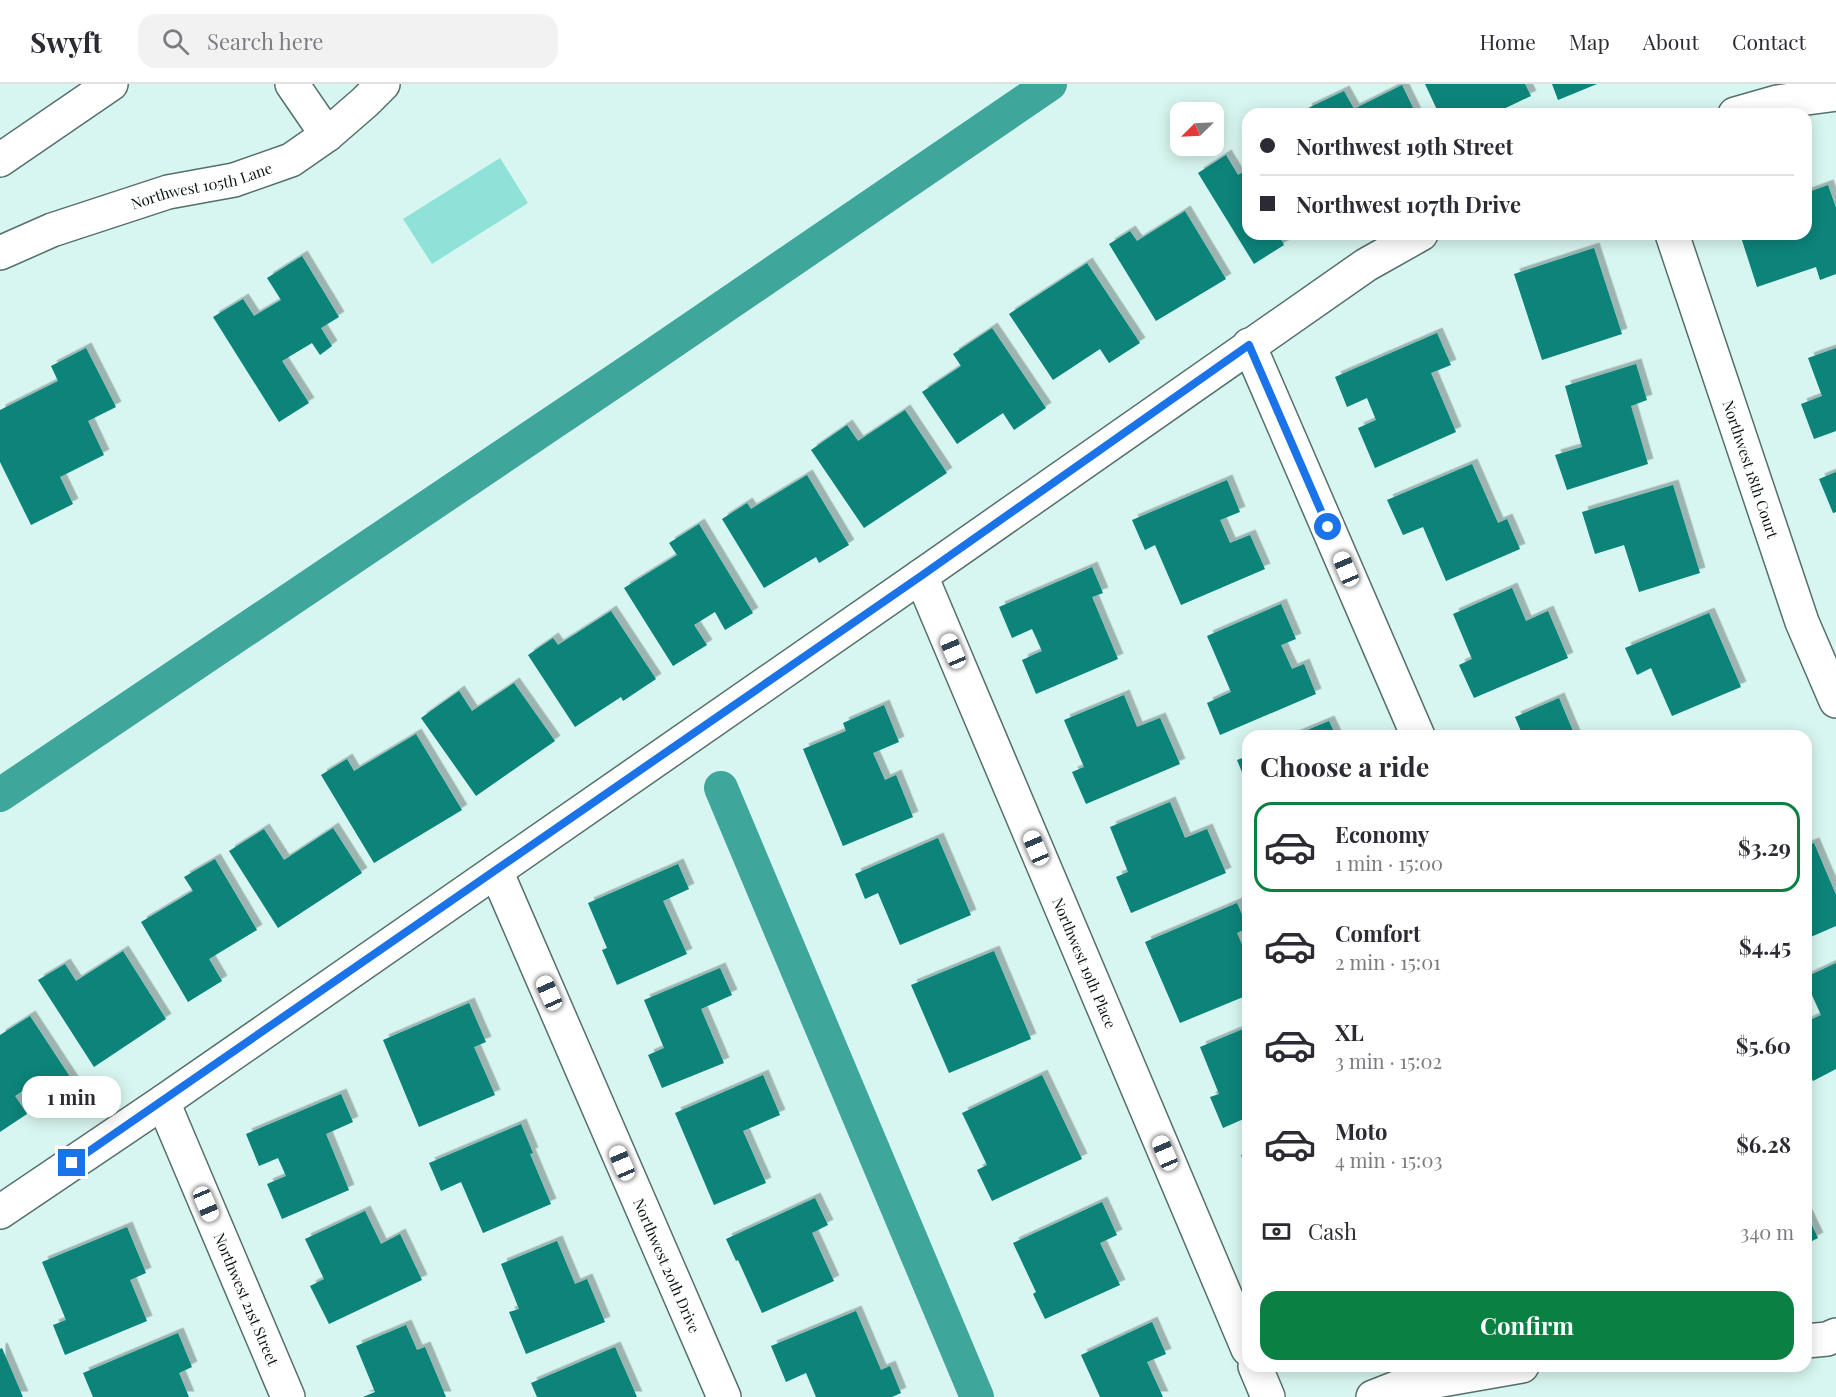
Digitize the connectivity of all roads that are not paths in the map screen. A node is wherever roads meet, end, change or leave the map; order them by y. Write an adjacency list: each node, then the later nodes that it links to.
1 (111, 84): 7 (street)
2 (292, 84): 6 (street)
3 (382, 84): 6 (street, Northwest 105th Lane)
4 (1836, 94): 5 (street)
5 (1756, 108)
6 (327, 135): 10 (street, Northwest 105th Lane)
7 (0, 160)
8 (1410, 240): 11 (street)
9 (1674, 240): 13 (street, Northwest 18th Court)
10 (0, 253)
11 (1249, 345): 12 (street); 14 (street)
12 (921, 576): 15 (street); 18 (street, Northwest 19th Place)
13 (1836, 701)
14 (1415, 730)
15 (496, 871): 16 (street); 24 (street, Northwest 20th Drive)
16 (163, 1102): 17 (street); 23 (street, Northwest 21st Street)
17 (0, 1212)
18 (1242, 1335)
19 (1836, 1335): 20 (street)
20 (1812, 1340)
21 (1258, 1372): 25 (street)
22 (1488, 1372): 26 (street)
23 (288, 1397)
24 (724, 1397)
25 (1268, 1397)
26 (1373, 1397)

